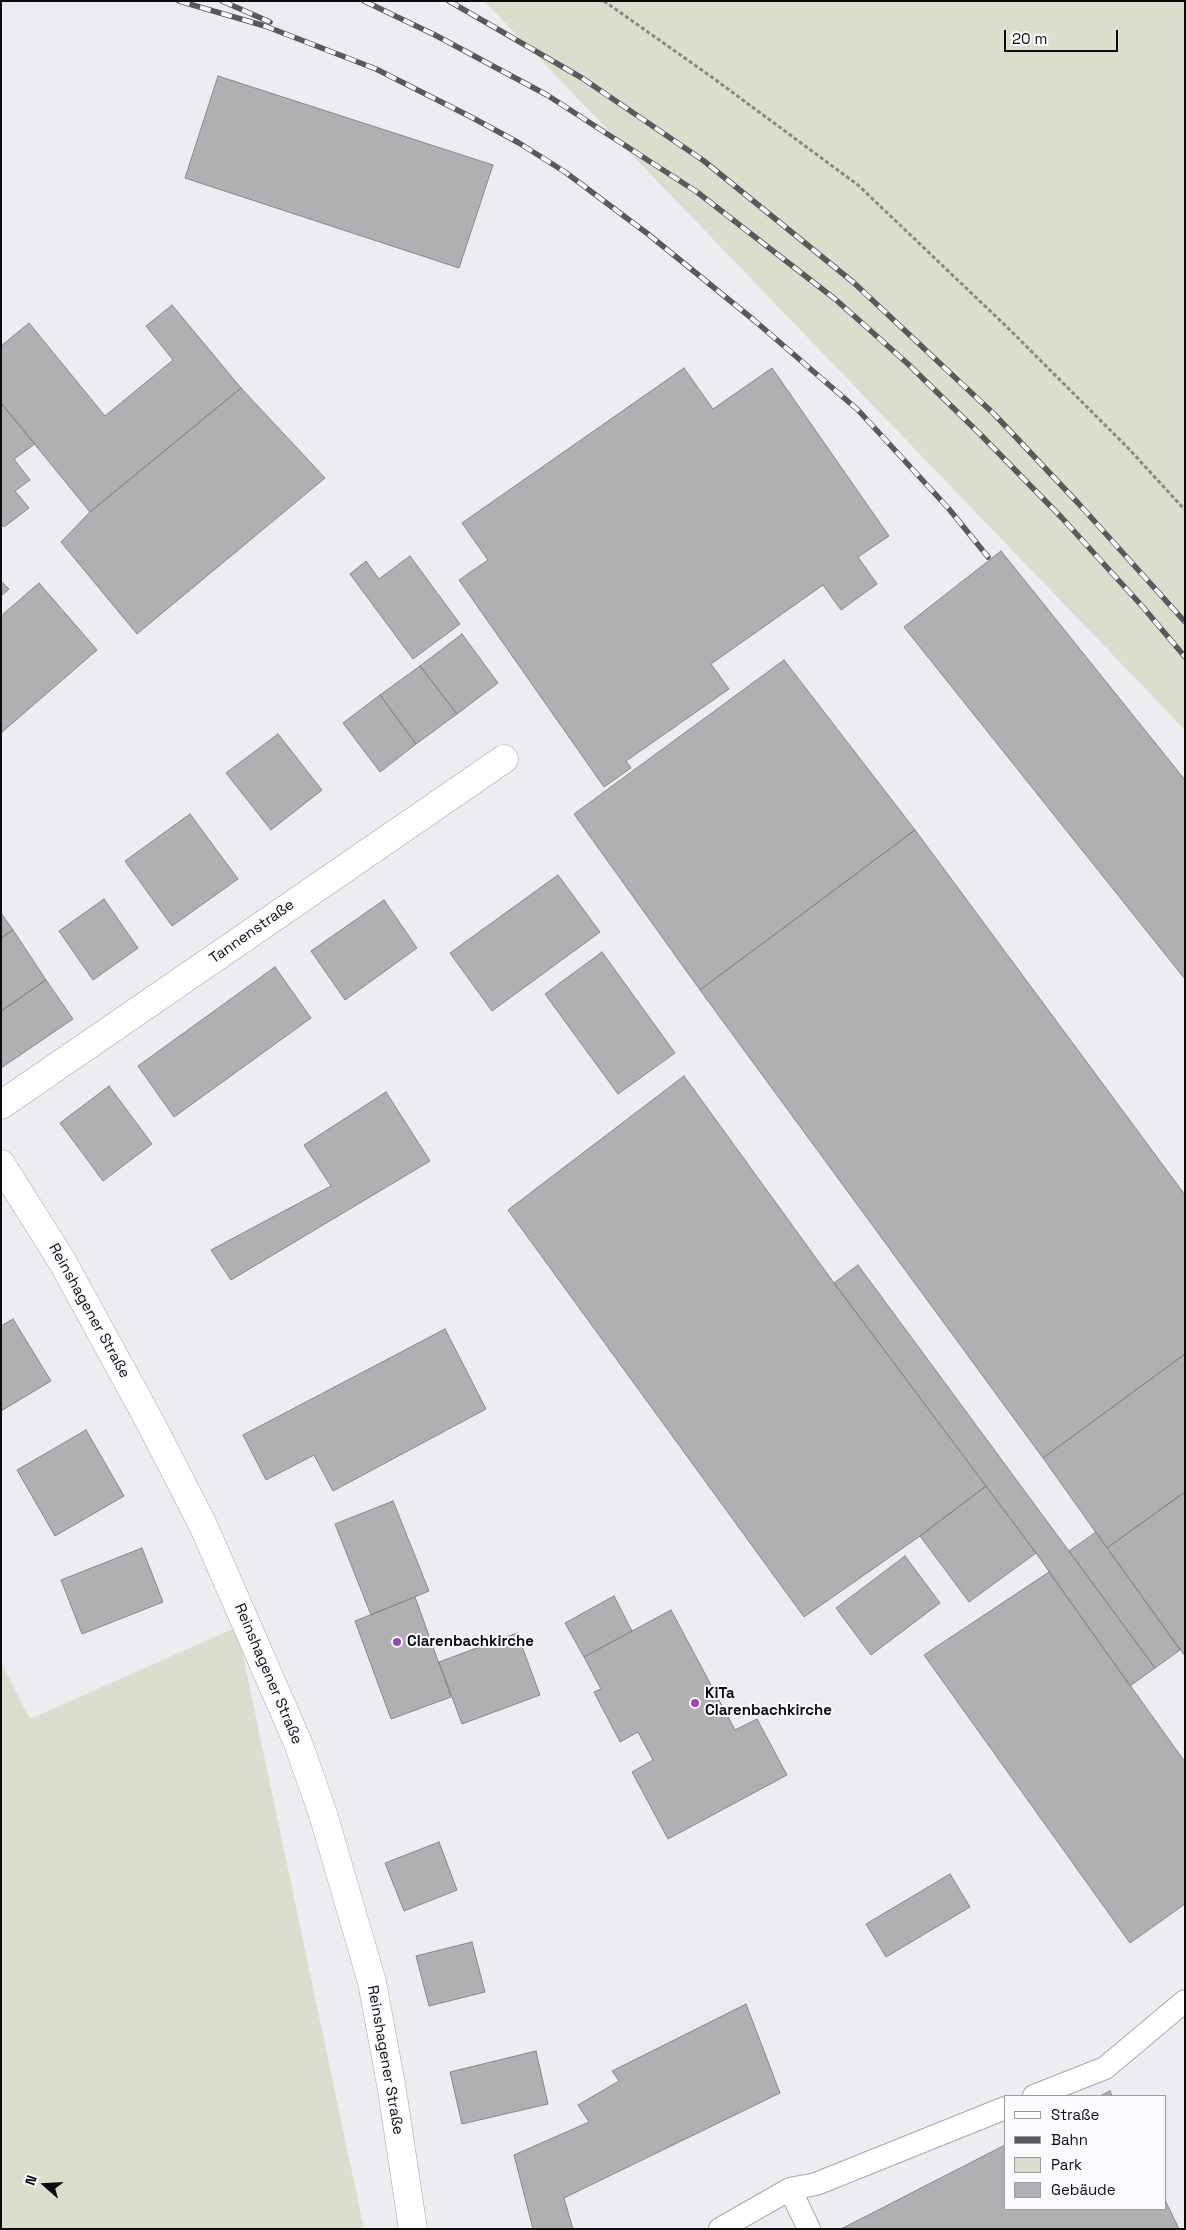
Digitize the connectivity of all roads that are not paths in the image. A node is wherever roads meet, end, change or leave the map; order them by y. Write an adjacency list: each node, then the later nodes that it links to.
1 (504, 759): 2 (main road, Tannenstraße)
2 (1, 1105)
3 (1, 1164): 8 (main road, Reinshagener Straße)
4 (1185, 2001): 5 (lane)
5 (1037, 2095)
6 (1004, 2108): 7 (lane)
7 (790, 2189): 9 (lane); 10 (lane)
8 (414, 2229)
9 (720, 2229)
10 (809, 2229)

